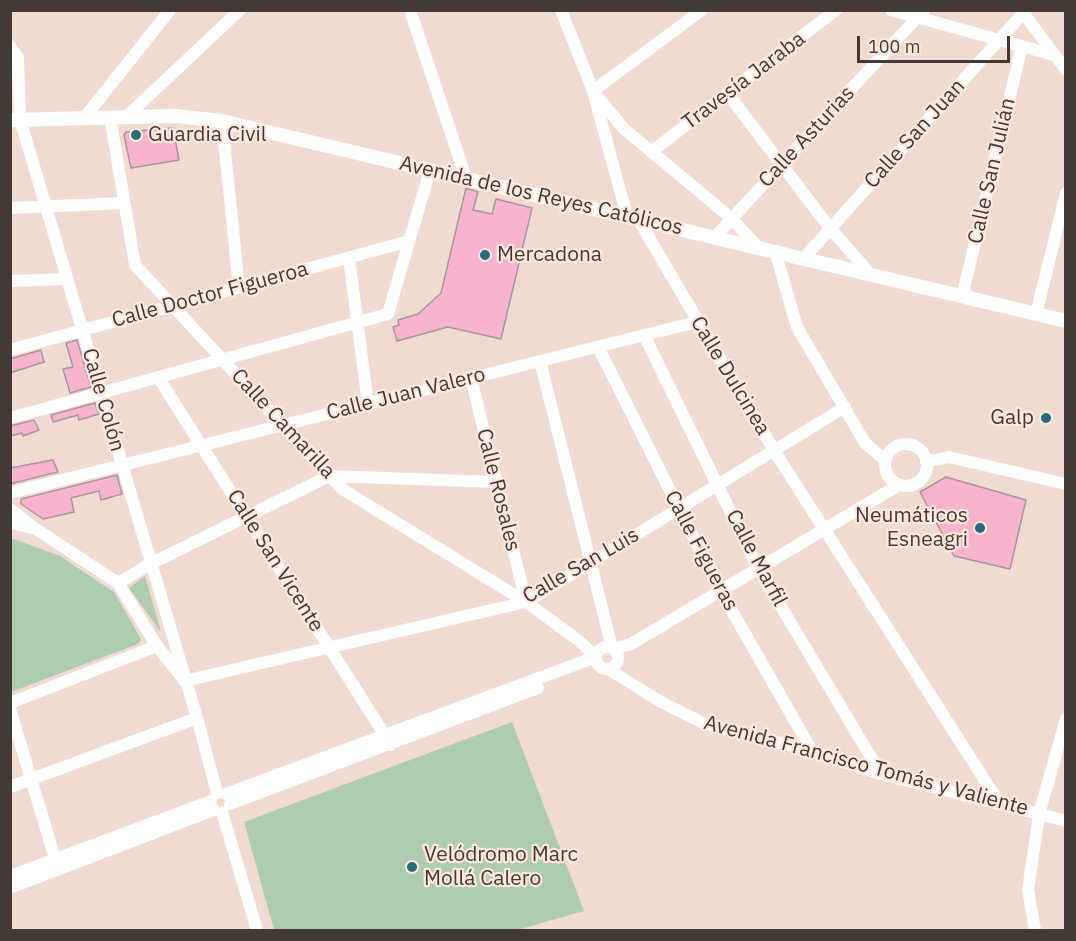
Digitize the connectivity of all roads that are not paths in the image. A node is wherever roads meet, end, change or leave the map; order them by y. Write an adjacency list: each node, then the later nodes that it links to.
1 (170, 10): 17 (street)
2 (240, 10): 19 (street)
3 (410, 10): 25 (street)
4 (561, 10): 15 (street)
5 (702, 10): 15 (street)
6 (836, 10): 16 (street, Travesía Jaraba)
7 (891, 10): 9 (street)
8 (1024, 12): 10 (street, Calle San Juan); 13 (street)
9 (921, 15): 10 (street); 23 (street, Calle Asturias)
10 (1000, 39): 12 (street); 32 (street, Calle San Juan)
11 (10, 46): 20 (street, Calle Colón)
12 (1022, 46): 13 (street); 43 (street, Calle San Julián)
13 (1054, 55): 14 (street)
14 (1065, 70)
15 (593, 92): 22 (street); 30 (street, Calle Dulcinea)
16 (728, 94): 22 (street, Travesía Jaraba); 23 (street)
17 (85, 117): 18 (street, Avenida de los Reyes Católicos); 20 (street, Avenida de los Reyes Católicos)
18 (110, 117): 19 (street, Avenida de los Reyes Católicos); 27 (street, Calle Camarilla)
19 (126, 117): 21 (street, Avenida de los Reyes Católicos)
20 (16, 120): 28 (street, Calle Colón)
21 (222, 121): 24 (street, Avenida de los Reyes Católicos); 42 (street)
22 (651, 152): 31 (street)
23 (782, 163): 31 (street, Calle Asturias); 32 (street)
24 (430, 170): 25 (street, Avenida de los Reyes Católicos); 34 (street)
25 (466, 178): 30 (street, Avenida de los Reyes Católicos)
26 (1065, 193): 45 (street)
27 (124, 203): 28 (street); 44 (street, Calle Camarilla)
28 (47, 207): 29 (street); 40 (street, Calle Colón)
29 (10, 208)
30 (633, 218): 33 (street, Avenida de los Reyes Católicos); 48 (street, Calle Dulcinea)
31 (731, 218): 33 (street, Calle Asturias); 35 (street)
32 (830, 227): 38 (street, Calle San Juan); 39 (street)
33 (715, 237): 35 (street, Avenida de los Reyes Católicos)
34 (409, 241): 37 (street, Calle Doctor Figueroa); 47 (street)
35 (759, 248): 36 (street, Avenida de los Reyes Católicos)
36 (775, 251): 38 (street, Avenida de los Reyes Católicos); 59 (street)
37 (349, 258): 42 (street, Calle Doctor Figueroa); 47 (street)
38 (804, 258): 39 (street, Avenida de los Reyes Católicos)
39 (871, 274): 43 (street, Avenida de los Reyes Católicos)
40 (68, 279): 41 (street); 49 (street, Calle Colón)
41 (10, 281)
42 (239, 288): 44 (street, Calle Doctor Figueroa)
43 (962, 297): 45 (street, Avenida de los Reyes Católicos)
44 (172, 306): 49 (street, Calle Doctor Figueroa); 53 (street, Calle Camarilla)
45 (1036, 314): 46 (street, Avenida de los Reyes Católicos)
46 (1065, 321)
47 (357, 322): 53 (street); 58 (street)
48 (697, 322): 50 (street, Calle Juan Valero); 63 (street, Calle Dulcinea)
49 (82, 330): 52 (street, Calle Doctor Figueroa); 57 (street, Calle Colón)
50 (644, 335): 51 (street, Calle Juan Valero); 69 (street, Calle Marfil)
51 (598, 347): 54 (street, Calle Juan Valero); 73 (street, Calle Figueras)
52 (10, 350)
53 (223, 359): 55 (street); 61 (street, Calle Camarilla)
54 (540, 361): 56 (street, Calle Juan Valero); 79 (street)
55 (158, 377): 57 (street); 62 (street, Calle San Vicente)
56 (471, 378): 58 (street, Calle Juan Valero); 68 (street, Calle Rosales)
57 (101, 393): 60 (street); 66 (street, Calle Colón)
58 (368, 404): 61 (street, Calle Juan Valero)
59 (845, 407): 63 (street, Calle San Luis); 64 (street)
60 (10, 418)
61 (283, 425): 62 (street, Calle Juan Valero); 67 (street, Calle Camarilla)
62 (201, 445): 66 (street, Calle Juan Valero); 75 (street, Calle San Vicente)
63 (776, 452): 69 (street, Calle San Luis); 77 (street, Calle Dulcinea)
64 (886, 457): 65 (street); 71 (street)
65 (926, 462): 70 (street); 71 (street)
66 (122, 465): 72 (street, Calle Juan Valero); 80 (street, Calle Colón)
67 (330, 476): 68 (street); 75 (street); 84 (street, Calle Camarilla)
68 (497, 482): 84 (street, Calle Rosales)
69 (716, 484): 73 (street, Calle San Luis); 81 (street, Calle Marfil)
70 (1065, 484)
71 (899, 485): 77 (street)
72 (10, 493)
73 (678, 508): 79 (street, Calle San Luis); 83 (street, Calle Figueras)
74 (10, 509): 78 (street)
75 (247, 517): 80 (street); 86 (street, Calle San Vicente)
76 (10, 523): 78 (street)
77 (825, 529): 81 (street); 99 (street, Calle Dulcinea)
78 (36, 530): 82 (street)
79 (591, 561): 84 (street, Calle San Luis); 87 (street)
80 (150, 564): 82 (street); 88 (street, Calle Colón)
81 (758, 568): 83 (street); 95 (street, Calle Marfil)
82 (118, 583): 85 (street, Calle Colón)
83 (720, 590): 87 (street); 94 (street, Calle Figueras)
84 (526, 602): 86 (street, Calle San Luis); 87 (street, Calle Camarilla)
85 (157, 646): 88 (street, Calle Colón); 89 (street)
86 (329, 647): 88 (street, Calle San Luis); 93 (street, Calle San Vicente)
87 (609, 654): 93 (street); 94 (street, Avenida Francisco Tomás y Valiente)
88 (184, 681): 91 (street, Calle Colón)
89 (10, 703)
90 (10, 709): 96 (street)
91 (197, 718): 96 (street); 98 (street, Calle Colón)
92 (1065, 719): 100 (street)
93 (388, 740): 98 (street)
94 (812, 751): 95 (street, Avenida Francisco Tomás y Valiente)
95 (881, 774): 99 (street, Avenida Francisco Tomás y Valiente)
96 (31, 779): 97 (street); 102 (street)
97 (10, 787)
98 (220, 802): 102 (street); 105 (street, Calle Colón)
99 (1000, 804): 100 (street, Avenida Francisco Tomás y Valiente)
100 (1040, 814): 101 (street, Avenida Francisco Tomás y Valiente); 106 (street)
101 (1065, 821)
102 (57, 864): 103 (street); 104 (street)
103 (10, 876)
104 (10, 888)
105 (257, 930)
106 (1035, 930)

